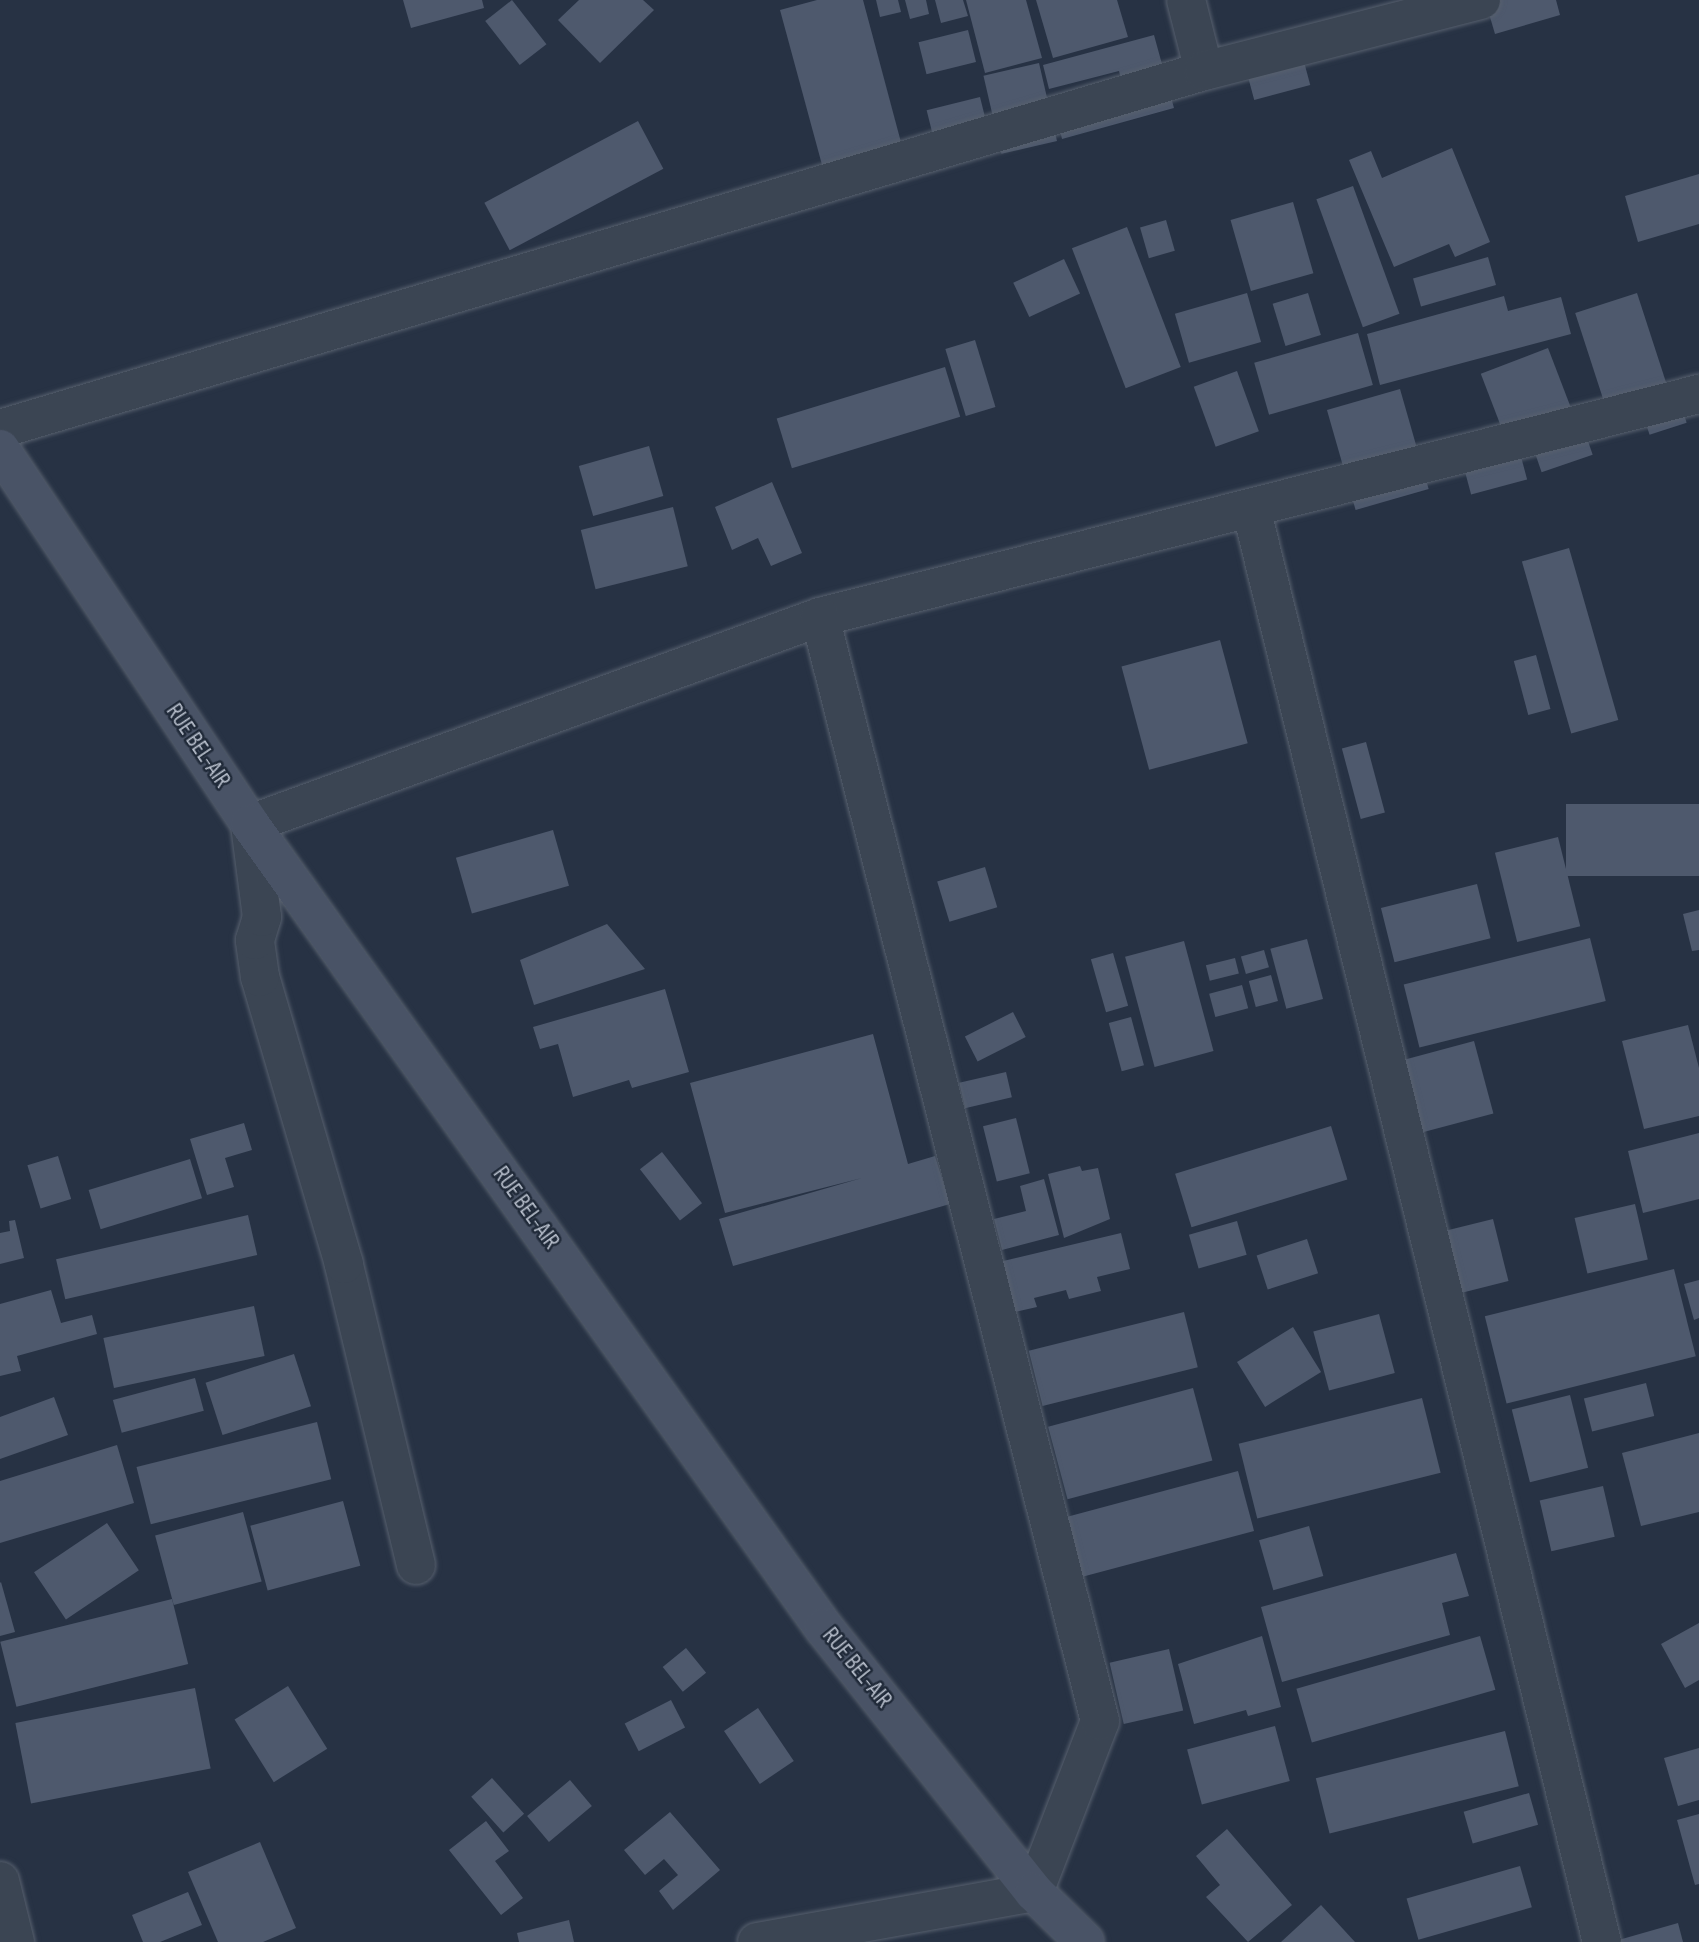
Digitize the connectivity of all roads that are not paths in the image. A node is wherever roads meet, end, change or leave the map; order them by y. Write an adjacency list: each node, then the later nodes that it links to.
1 (1186, 0): 3 (street)
2 (1481, 0): 3 (street)
3 (1205, 71): 5 (street)
4 (1699, 394): 7 (street)
5 (0, 429)
6 (0, 449): 9 (main road, RUE BEL-AIR)
7 (1251, 508): 8 (street); 16 (street)
8 (820, 617): 9 (street); 12 (street)
9 (250, 824): 10 (street); 12 (main road, RUE BEL-AIR)
10 (416, 1565)
11 (0, 1881): 13 (street)
12 (1034, 1892): 14 (street); 15 (main road, RUE BEL-AIR)
13 (15, 1942)
14 (757, 1942)
15 (1084, 1942)
16 (1602, 1942)

